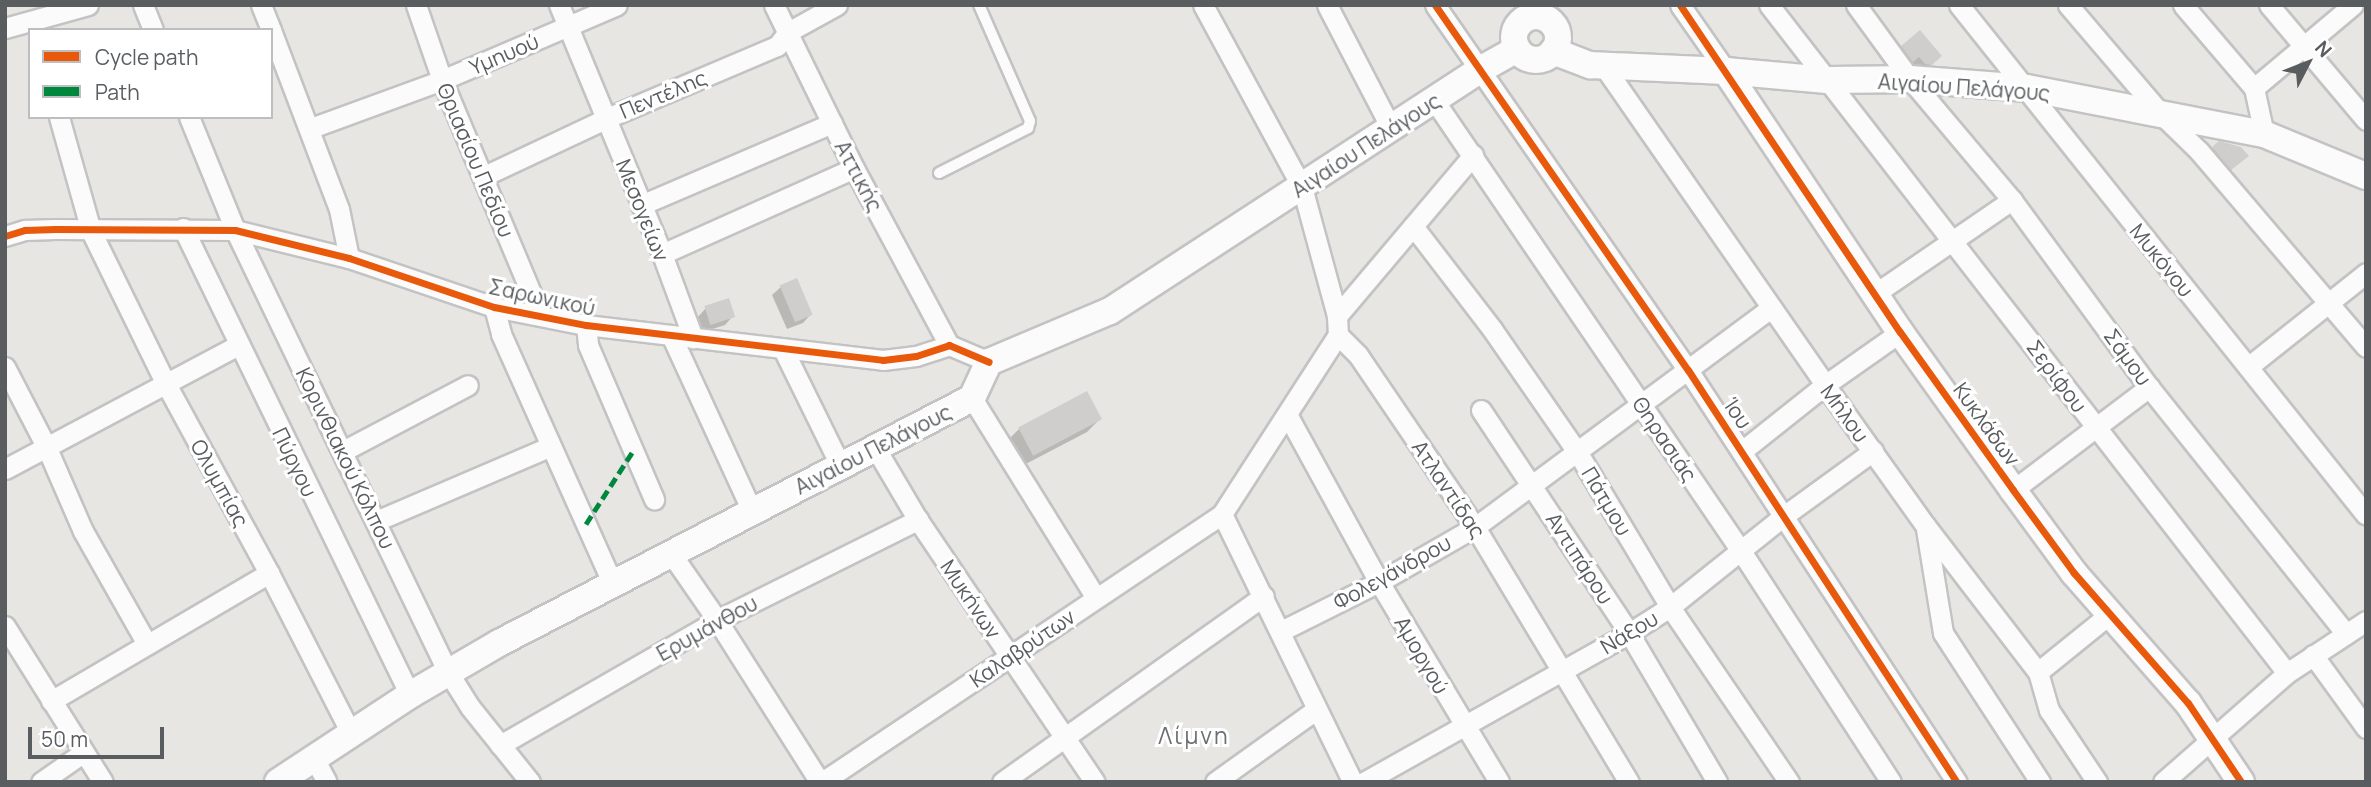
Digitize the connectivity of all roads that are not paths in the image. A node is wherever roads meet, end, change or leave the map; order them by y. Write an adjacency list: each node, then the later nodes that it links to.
1 (88, 5): 22 (street)
2 (142, 5): 25 (street)
3 (261, 5): 26 (street)
4 (416, 5): 36 (street, Θριασίου Πεδίου)
5 (559, 5): 23 (street, Μεσογείων)
6 (617, 5): 23 (street, Υμηυού)
7 (774, 5): 27 (street, Αττικής)
8 (837, 5): 27 (street, Πεντέλης)
9 (979, 5): 52 (lane)
10 (1203, 5): 55 (street, Ατλαντίδας)
11 (1327, 5): 48 (street)
12 (1435, 5): 34 (street, Ίου)
13 (1680, 5): 33 (street)
14 (1769, 5): 37 (street, Σερίφου)
15 (1959, 5): 38 (street, Μυκόνου)
16 (2068, 5): 41 (street)
17 (2183, 5): 39 (street)
18 (2269, 5): 29 (street)
19 (2353, 5): 29 (street)
20 (1863, 8): 35 (street, Σάμου)
21 (1537, 10): 30 (main road); 31 (main road)
22 (31, 18): 24 (street)
23 (568, 26): 36 (street, Υμηυού); 42 (street, Μεσογείων)
24 (5, 28)
25 (152, 28)
26 (270, 28)
27 (788, 33): 42 (street, Πεντέλης); 46 (street, Αττικής)
28 (273, 35): 47 (street)
29 (2304, 47): 39 (street); 45 (street)
30 (1517, 49): 31 (main road); 34 (main road, Αιγαίου Πελάγους)
31 (1553, 51): 32 (main road, Αιγαίου Πελάγους)
32 (1603, 65): 33 (main road, Αιγαίου Πελάγους); 70 (street, Μήλου)
33 (1726, 71): 37 (main road, Αιγαίου Πελάγους); 67 (main road, Κυκλάδων)
34 (1478, 72): 40 (main road, Αιγαίου Πελάγους); 84 (street, Ίου)
35 (1910, 79): 37 (main road, Αιγαίου Πελάγους); 38 (main road, Αιγαίου Πελάγους); 56 (street, Σάμου)
36 (442, 80): 47 (street, Υμηυού); 53 (street, Θριασίου Πεδίου)
37 (1827, 80): 63 (street, Σερίφου)
38 (2027, 88): 41 (main road, Αιγαίου Πελάγους); 83 (street, Μυκόνου)
39 (2254, 88): 49 (street)
40 (1434, 100): 48 (main road, Αιγαίου Πελάγους); 50 (street, Θηρασιάς)
41 (2161, 114): 49 (main road, Αιγαίου Πελάγους); 68 (street)
42 (607, 118): 53 (street, Πεντέλης); 57 (street, Μεσογείων)
43 (60, 119): 61 (street, Ολυμπίας)
44 (190, 119): 60 (street, Κορινθιακού Κόλπου)
45 (2366, 120)
46 (832, 123): 51 (street, Αττικής); 57 (street)
47 (311, 128): 65 (street)
48 (1391, 128): 55 (main road, Αιγαίου Πελάγους)
49 (2264, 134): 54 (main road, Αιγαίου Πελάγους)
50 (1473, 155): 58 (street); 90 (street, Θηρασιάς)
51 (854, 168): 64 (street); 78 (street, Αττικής)
52 (939, 173)
53 (484, 176): 71 (street, Θριασίου Πεδίου)
54 (2366, 176)
55 (1303, 187): 73 (street, Ατλαντίδας); 81 (main road, Αιγαίου Πελάγους)
56 (2012, 200): 63 (street); 88 (street, Σάμου)
57 (641, 205): 64 (street, Μεσογείων)
58 (1413, 226): 73 (street); 100 (street, Πάτμου)
59 (183, 228): 60 (street, Σαρωνικού); 61 (street, Σαρωνικού); 77 (street, Πύργου)
60 (235, 230): 65 (street, Σαρωνικού); 97 (street, Κορινθιακού Κόλπου)
61 (91, 231): 62 (street, Σαρωνικού); 85 (street, Ολυμπίας)
62 (5, 236)
63 (1954, 240): 67 (street); 93 (street, Σερίφου)
64 (662, 254): 76 (street, Μεσογείων)
65 (349, 258): 69 (street, Σαρωνικού)
66 (2366, 273): 68 (street)
67 (1876, 293): 74 (main road, Κυκλάδων)
68 (2329, 302): 79 (street); 83 (street)
69 (494, 307): 71 (street, Σαρωνικού); 95 (street)
70 (1771, 308): 84 (street, Φολεγάνδρου); 87 (street, Μήλου)
71 (536, 315): 72 (street, Σαρωνικού)
72 (586, 325): 75 (street, Σαρωνικού); 105 (street)
73 (1337, 326): 92 (street); 113 (street, Ατλαντίδας)
74 (1900, 332): 87 (street); 104 (main road, Κυκλάδων)
75 (671, 335): 76 (street, Σαρωνικού); 106 (street)
76 (693, 338): 80 (street, Σαρωνικού)
77 (238, 345): 85 (street); 136 (street, Πύργου)
78 (949, 345): 80 (street, Σαρωνικού); 81 (street)
79 (2366, 347)
80 (783, 349): 101 (street)
81 (989, 362): 89 (main road, Αιγαίου Πελάγους)
82 (5, 367): 94 (street)
83 (2248, 367): 109 (street, Μυκόνου)
84 (1688, 370): 90 (street, Φολεγάνδρου); 98 (street, Ίου)
85 (166, 384): 94 (street); 116 (street, Ολυμπίας)
86 (468, 385): 97 (street)
87 (1825, 385): 98 (street); 99 (street, Μήλου)
88 (2149, 387): 93 (street); 128 (street, Σάμου)
89 (972, 398): 96 (main road, Αιγαίου Πελάγους); 120 (street)
90 (1642, 405): 100 (street, Φολεγάνδρου); 114 (street, Θηρασιάς)
91 (1481, 410): 103 (street, Αντιπάρου)
92 (1288, 416): 107 (street); 118 (street, Αμοργού)
93 (2096, 428): 104 (street); 135 (street, Σερίφου)
94 (46, 446): 102 (street); 129 (street)
95 (551, 446): 111 (street); 117 (street)
96 (876, 449): 101 (main road, Αιγαίου Πελάγους); 110 (street, Μυκήνων)
97 (343, 451): 111 (street, Κορινθιακού Κόλπου)
98 (1742, 451): 108 (street, Ίου)
99 (1873, 451): 108 (street, Νάξου); 112 (street, Μήλου)
100 (1578, 453): 103 (street, Φολεγάνδρου); 121 (street, Πάτμου)
101 (841, 467): 106 (main road, Αιγαίου Πελάγους)
102 (5, 469)
103 (1533, 485): 113 (street, Φολεγάνδρου); 127 (street, Αντιπάρου)
104 (2013, 490): 122 (main road, Κυκλάδων)
105 (654, 499)
106 (752, 512): 115 (main road, Αιγαίου Πελάγους)
107 (1222, 514): 119 (street); 120 (street, Καλαβρύτων)
108 (1785, 515): 114 (street, Νάξου); 163 (street, Ίου)
109 (2366, 515)
110 (918, 520): 123 (street, Ερυμάνθου); 131 (street, Μυκήνων)
111 (376, 521): 134 (street, Κορινθιακού Κόλπου)
112 (1925, 525): 133 (street); 164 (street, Μήλου)
113 (1475, 527): 118 (street, Φολεγάνδρου); 132 (street, Ατλαντίδας)
114 (1741, 551): 121 (street, Νάξου); 162 (street, Θηρασιάς)
115 (670, 552): 117 (main road, Αιγαίου Πελάγους); 123 (street)
116 (270, 573): 129 (street); 141 (street, Ολυμπίας)
117 (612, 582): 134 (main road, Αιγαίου Πελάγους)
118 (1379, 582): 126 (street, Φολεγάνδρου); 139 (street, Αμοργού)
119 (1265, 596): 126 (street); 143 (street)
120 (1096, 598): 131 (street, Καλαβρύτων)
121 (1670, 607): 127 (street, Νάξου); 161 (street, Πάτμου)
122 (2110, 614): 133 (street); 142 (main road, Κυκλάδων)
123 (717, 620): 144 (street, Ερυμάνθου); 152 (street)
124 (2366, 621): 128 (street)
125 (5, 626): 137 (street)
126 (1280, 631): 138 (street)
127 (1629, 634): 132 (street, Νάξου); 160 (street, Αντιπάρου)
128 (2346, 634): 130 (street)
129 (147, 644): 137 (street)
130 (2313, 654): 135 (street); 140 (street)
131 (1010, 656): 143 (street, Μυκήνων); 152 (street, Καλαβρύτων)
132 (1562, 669): 139 (street, Νάξου); 159 (street, Ατλαντίδας)
133 (2038, 672): 165 (street)
134 (448, 673): 136 (main road, Αιγαίου Πελάγους); 144 (street, Κορινθιακού Κόλπου)
135 (2287, 673): 142 (street)
136 (410, 695): 141 (main road, Αιγαίου Πελάγους)
137 (51, 701): 145 (street)
138 (1317, 709): 155 (street); 156 (street)
139 (1463, 726): 157 (street, Νάξου); 158 (street, Αμοργού)
140 (2366, 728)
141 (351, 733): 146 (main road, Αιγαίου Πελάγους)
142 (2214, 738): 166 (street); 167 (main road, Κυκλάδων)
143 (1066, 739): 153 (street); 154 (street, Μυκήνων)
144 (500, 745): 151 (street, Κορινθιακού Κόλπου)
145 (84, 752): 147 (street); 148 (street)
146 (314, 758): 149 (main road, Αιγαίου Πελάγους); 150 (street)
147 (41, 782)
148 (103, 782)
149 (278, 782)
150 (327, 782)
151 (530, 782)
152 (821, 782)
153 (1002, 782)
154 (1095, 782)
155 (1214, 782)
156 (1353, 782)
157 (1363, 782)
158 (1499, 782)
159 (1629, 782)
160 (1717, 782)
161 (1790, 782)
162 (1891, 782)
163 (1957, 782)
164 (2040, 782)
165 (2098, 782)
166 (2163, 782)
167 (2241, 782)

